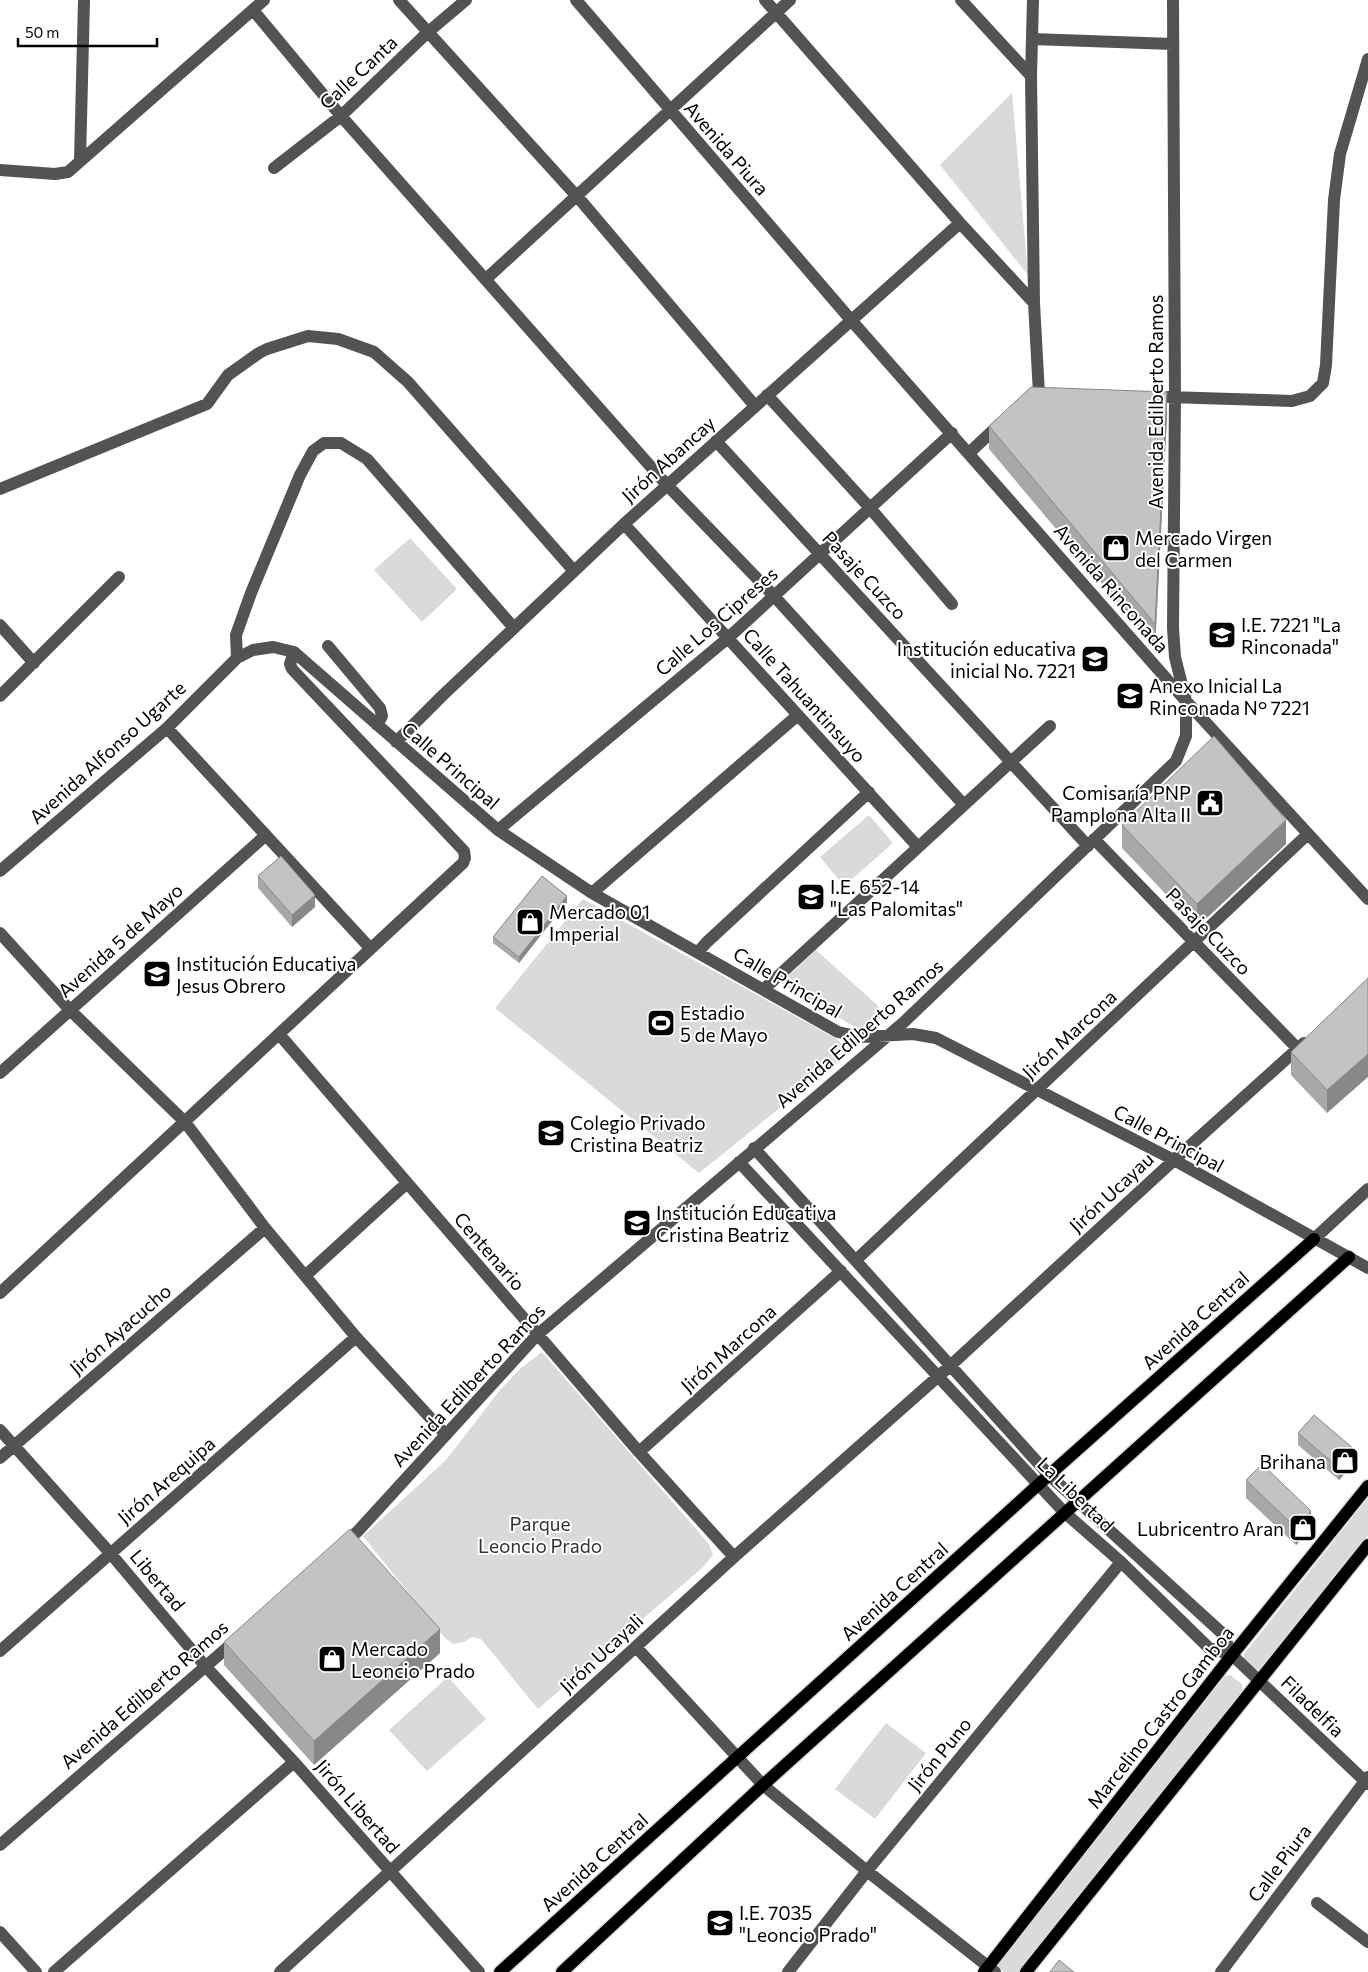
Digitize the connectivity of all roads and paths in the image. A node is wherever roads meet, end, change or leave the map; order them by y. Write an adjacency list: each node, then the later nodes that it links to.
1 (84, 0): 20 (street)
2 (264, 0): 11 (street)
3 (399, 0): 13 (street)
4 (466, 0): 13 (street, Calle Canta)
5 (576, 0): 18 (street, Avenida Piura)
6 (765, 0): 12 (street)
7 (790, 0): 12 (street)
8 (961, 0): 17 (street)
9 (1033, 0): 14 (street)
10 (1172, 0): 15 (street, Avenida Edilberto Ramos)
11 (253, 10): 19 (street); 20 (street)
12 (776, 13): 18 (street); 24 (street)
13 (427, 33): 19 (street, Calle Canta); 23 (street)
14 (1032, 38): 15 (street); 17 (street)
15 (1172, 44): 31 (street, Avenida Edilberto Ramos)
16 (1368, 58): 31 (street)
17 (1031, 76): 26 (street)
18 (669, 111): 23 (street); 27 (street, Avenida Piura)
19 (341, 116): 21 (street, Calle Canta); 25 (street)
20 (80, 161): 22 (street)
21 (274, 168)
22 (0, 170)
23 (576, 197): 25 (street); 32 (street)
24 (960, 223): 26 (street); 27 (street, Jirón Abancay)
25 (486, 279): 37 (street)
26 (1034, 303): 29 (street)
27 (851, 320): 28 (street, Jirón Abancay); 34 (street, Avenida Rinconada)
28 (767, 395): 32 (street, Jirón Abancay); 39 (street)
29 (1040, 395)
30 (1156, 397): 31 (street)
31 (1175, 397): 54 (street, Avenida Edilberto Ramos)
32 (755, 406): 35 (street, Jirón Abancay)
33 (1010, 415): 36 (street)
34 (952, 433): 36 (street, Avenida Rinconada); 39 (street, Calle Los Cipreses)
35 (716, 441): 37 (street, Jirón Abancay); 41 (street, Pasaje Cuzco)
36 (969, 454): 54 (street, Avenida Rinconada)
37 (667, 484): 40 (street, Jirón Abancay); 44 (street)
38 (0, 489): 42 (street)
39 (870, 508): 41 (street, Calle Los Cipreses); 45 (street)
40 (624, 524): 42 (street, Jirón Abancay); 48 (street, Calle Tahuantinsuyo)
41 (820, 554): 44 (street, Calle Los Cipreses); 60 (street, Pasaje Cuzco)
42 (574, 571): 47 (street, Jirón Abancay)
43 (119, 577): 52 (street)
44 (774, 596): 48 (street, Calle Los Cipreses); 62 (street)
45 (952, 604)
46 (0, 625): 52 (street)
47 (514, 628): 51 (street); 59 (street, Jirón Abancay)
48 (728, 638): 55 (street, Calle Tahuantinsuyo); 63 (street, Calle Los Cipreses)
49 (328, 646): 56 (street)
50 (294, 652): 51 (street); 56 (street, Calle Principal); 73 (street)
51 (237, 658): 58 (street, Avenida Alfonso Ugarte)
52 (34, 663): 53 (street)
53 (0, 696)
54 (1186, 701): 64 (street, Avenida Rinconada); 66 (street, Avenida Edilberto Ramos)
55 (798, 715): 61 (street, Calle Tahuantinsuyo); 69 (street)
56 (376, 725): 59 (street, Calle Principal)
57 (1050, 726): 60 (street)
58 (167, 728): 65 (street); 68 (street, Avenida Alfonso Ugarte)
59 (396, 742): 63 (street, Calle Principal)
60 (1011, 762): 62 (street); 66 (street, Pasaje Cuzco)
61 (869, 792): 67 (street, Calle Tahuantinsuyo); 74 (street)
62 (964, 805): 67 (street)
63 (498, 830): 69 (street, Calle Principal)
64 (1308, 834): 70 (street, Avenida Rinconada); 72 (street, Jirón Marcona)
65 (266, 835): 73 (street); 76 (street, Avenida 5 de Mayo)
66 (1091, 843): 72 (street, Pasaje Cuzco); 78 (street, Avenida Edilberto Ramos)
67 (918, 847): 75 (street)
68 (0, 872)
69 (592, 893): 74 (street, Calle Principal)
70 (1368, 899)
71 (0, 934): 76 (street)
72 (1194, 942): 80 (street, Pasaje Cuzco); 82 (street, Jirón Marcona)
73 (370, 948): 77 (street)
74 (698, 952): 75 (street, Calle Principal)
75 (764, 989): 78 (street, Calle Principal)
76 (70, 1010): 81 (street, Avenida 5 de Mayo); 83 (street)
77 (279, 1034): 83 (street); 87 (street, Centenario)
78 (887, 1036): 82 (street, Calle Principal); 84 (street, Avenida Edilberto Ramos)
79 (1312, 1037): 80 (street, Jirón Ucayau)
80 (1298, 1049): 85 (street, Jirón Ucayau)
81 (0, 1073)
82 (1037, 1090): 85 (street, Calle Principal); 92 (street, Jirón Marcona)
83 (185, 1122): 89 (street); 96 (street)
84 (754, 1148): 86 (street, Avenida Edilberto Ramos); 92 (street, La Libertad)
85 (1174, 1160): 90 (street, Calle Principal); 99 (street, Jirón Ucayau)
86 (739, 1162): 94 (street, La Libertad); 97 (street, Avenida Edilberto Ramos)
87 (407, 1183): 95 (street); 97 (street, Centenario)
88 (1368, 1189): 90 (street)
89 (266, 1228): 95 (street); 103 (street, Jirón Ayacucho)
90 (1314, 1239): 91 (street, Calle Principal); 106 (main road, Avenida Central)
91 (1349, 1257): 93 (street, Calle Principal); 109 (main road)
92 (856, 1260): 99 (street, La Libertad)
93 (1368, 1268)
94 (841, 1271): 100 (street, La Libertad); 104 (street, Jirón Marcona)
95 (305, 1276): 98 (street)
96 (0, 1293)
97 (537, 1335): 102 (street, Avenida Edilberto Ramos); 104 (street, Centenario)
98 (356, 1337): 102 (street); 113 (street, Jirón Arequipa)
99 (950, 1366): 100 (street, Jirón Ucayali); 106 (street, La Libertad)
100 (939, 1376): 107 (street, La Libertad); 114 (street, Jirón Ucayali)
101 (0, 1430): 103 (street, Libertad)
102 (446, 1435): 112 (street, Avenida Edilberto Ramos)
103 (14, 1446): 105 (street, Jirón Ayacucho); 113 (street, Libertad)
104 (639, 1452): 114 (street, Centenario)
105 (0, 1458)
106 (1049, 1475): 107 (main road, Avenida Central); 109 (street, La Libertad)
107 (1038, 1485): 110 (street, La Libertad); 122 (main road, Avenida Central)
108 (1368, 1486): 119 (main road, Marcelino Castro Gamboa)
109 (1076, 1501): 110 (main road); 119 (street, La Libertad)
110 (1064, 1512): 115 (street, La Libertad); 125 (main road)
111 (1368, 1545): 121 (main road)
112 (336, 1550)
113 (110, 1554): 118 (street, Jirón Arequipa); 120 (street, Libertad)
114 (734, 1557): 117 (street, Jirón Ucayali)
115 (1121, 1562): 119 (street, La Libertad); 127 (street, Jirón Puno)
116 (242, 1634): 120 (street, Avenida Edilberto Ramos)
117 (636, 1647): 122 (street); 128 (street, Jirón Ucayali)
118 (0, 1651)
119 (1232, 1655): 121 (street, Filadelfia); 132 (main road, Marcelino Castro Gamboa)
120 (206, 1667): 123 (street, Jirón Libertad); 126 (street, Avenida Edilberto Ramos)
121 (1260, 1681): 124 (street, Filadelfia); 140 (main road)
122 (738, 1757): 125 (street); 137 (main road, Avenida Central)
123 (294, 1762): 128 (street, Jirón Libertad); 134 (street)
124 (1367, 1781): 141 (street, Calle Piura)
125 (763, 1785): 127 (street); 138 (main road)
126 (0, 1844)
127 (868, 1871): 132 (street); 139 (street, Jirón Puno)
128 (390, 1872): 135 (street, Jirón Ucayali); 136 (street, Jirón Libertad)
129 (1317, 1903): 131 (street)
130 (0, 1932): 133 (street)
131 (1368, 1942)
132 (989, 1970)
133 (36, 1972)
134 (54, 1972)
135 (280, 1972)
136 (479, 1972)
137 (500, 1972)
138 (562, 1972)
139 (788, 1972)
140 (1026, 1972)
141 (1221, 1972)

